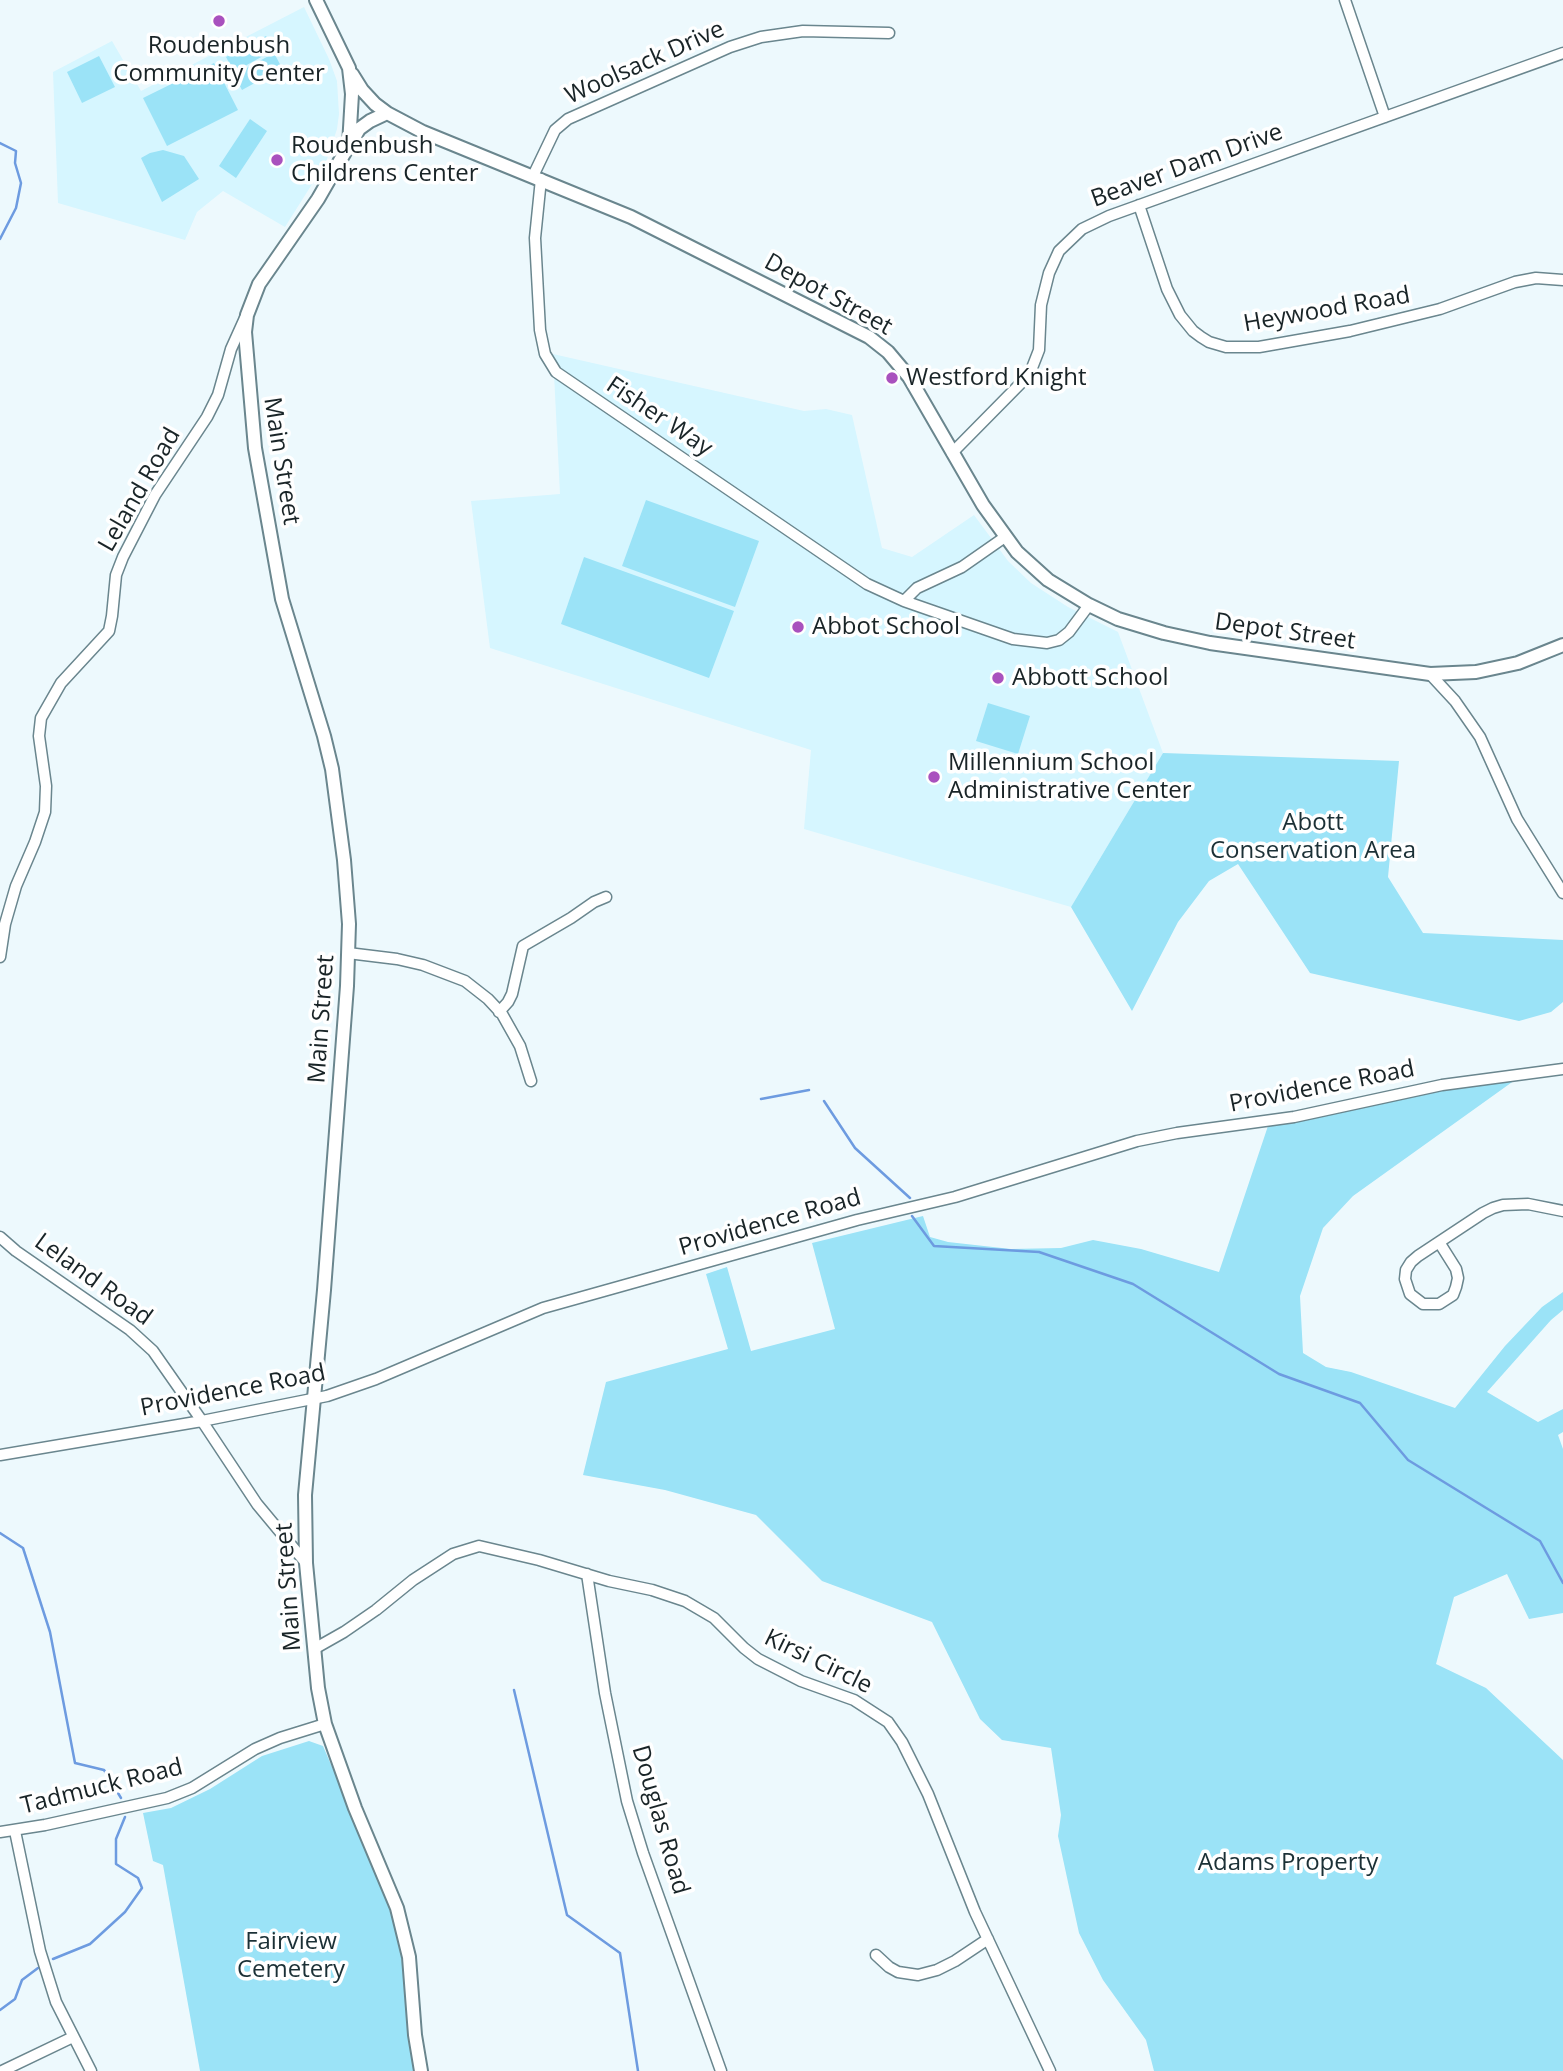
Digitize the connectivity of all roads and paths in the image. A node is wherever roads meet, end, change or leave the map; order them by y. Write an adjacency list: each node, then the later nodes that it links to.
1 (316, 0): 5 (main road, Main Street)
2 (1345, 0): 7 (street)
3 (889, 33): 9 (street, Woolsack Drive)
4 (1563, 53): 7 (street, Beaver Dam Drive)
5 (349, 68): 6 (main road, Depot Street); 8 (main road, Main Street)
6 (387, 113): 8 (main road); 9 (main road, Depot Street)
7 (1385, 117): 10 (street, Beaver Dam Drive)
8 (349, 145): 12 (main road, Main Street)
9 (537, 178): 13 (main road, Depot Street); 15 (street, Fisher Way)
10 (1139, 205): 11 (street, Heywood Road); 13 (street, Beaver Dam Drive)
11 (1563, 280)
12 (247, 315): 21 (main road, Main Street); 22 (street, Leland Road)
13 (952, 453): 14 (main road, Depot Street)
14 (1005, 537): 15 (street); 16 (main road, Depot Street)
15 (904, 601): 16 (street, Fisher Way)
16 (1089, 605): 18 (main road, Depot Street)
17 (1563, 645): 18 (main road, Depot Street)
18 (1430, 674): 19 (street)
19 (1563, 893)
20 (606, 897): 23 (street)
21 (348, 953): 23 (street); 29 (main road, Main Street)
22 (0, 957)
23 (499, 1012): 25 (street)
24 (1563, 1069): 29 (street, Providence Road)
25 (531, 1081)
26 (1563, 1211): 28 (street)
27 (0, 1237): 30 (street, Leland Road)
28 (1439, 1242): 28 (street)
29 (315, 1399): 30 (street, Providence Road); 32 (main road, Main Street)
30 (202, 1421): 31 (street, Providence Road); 32 (street, Leland Road)
31 (0, 1455)
32 (306, 1563): 34 (main road, Main Street)
33 (587, 1574): 34 (street, Kirsi Circle); 38 (street, Kirsi Circle); 44 (street, Douglas Road)
34 (314, 1649): 35 (main road, Main Street)
35 (325, 1724): 36 (street, Tadmuck Road); 43 (main road, Main Street)
36 (15, 1831): 37 (street, Tadmuck Road); 40 (street)
37 (0, 1832)
38 (988, 1939): 39 (street); 45 (street, Kirsi Circle)
39 (876, 1955)
40 (73, 2037): 41 (street); 42 (street)
41 (2, 2071)
42 (90, 2071)
43 (421, 2071)
44 (721, 2071)
45 (1050, 2071)

